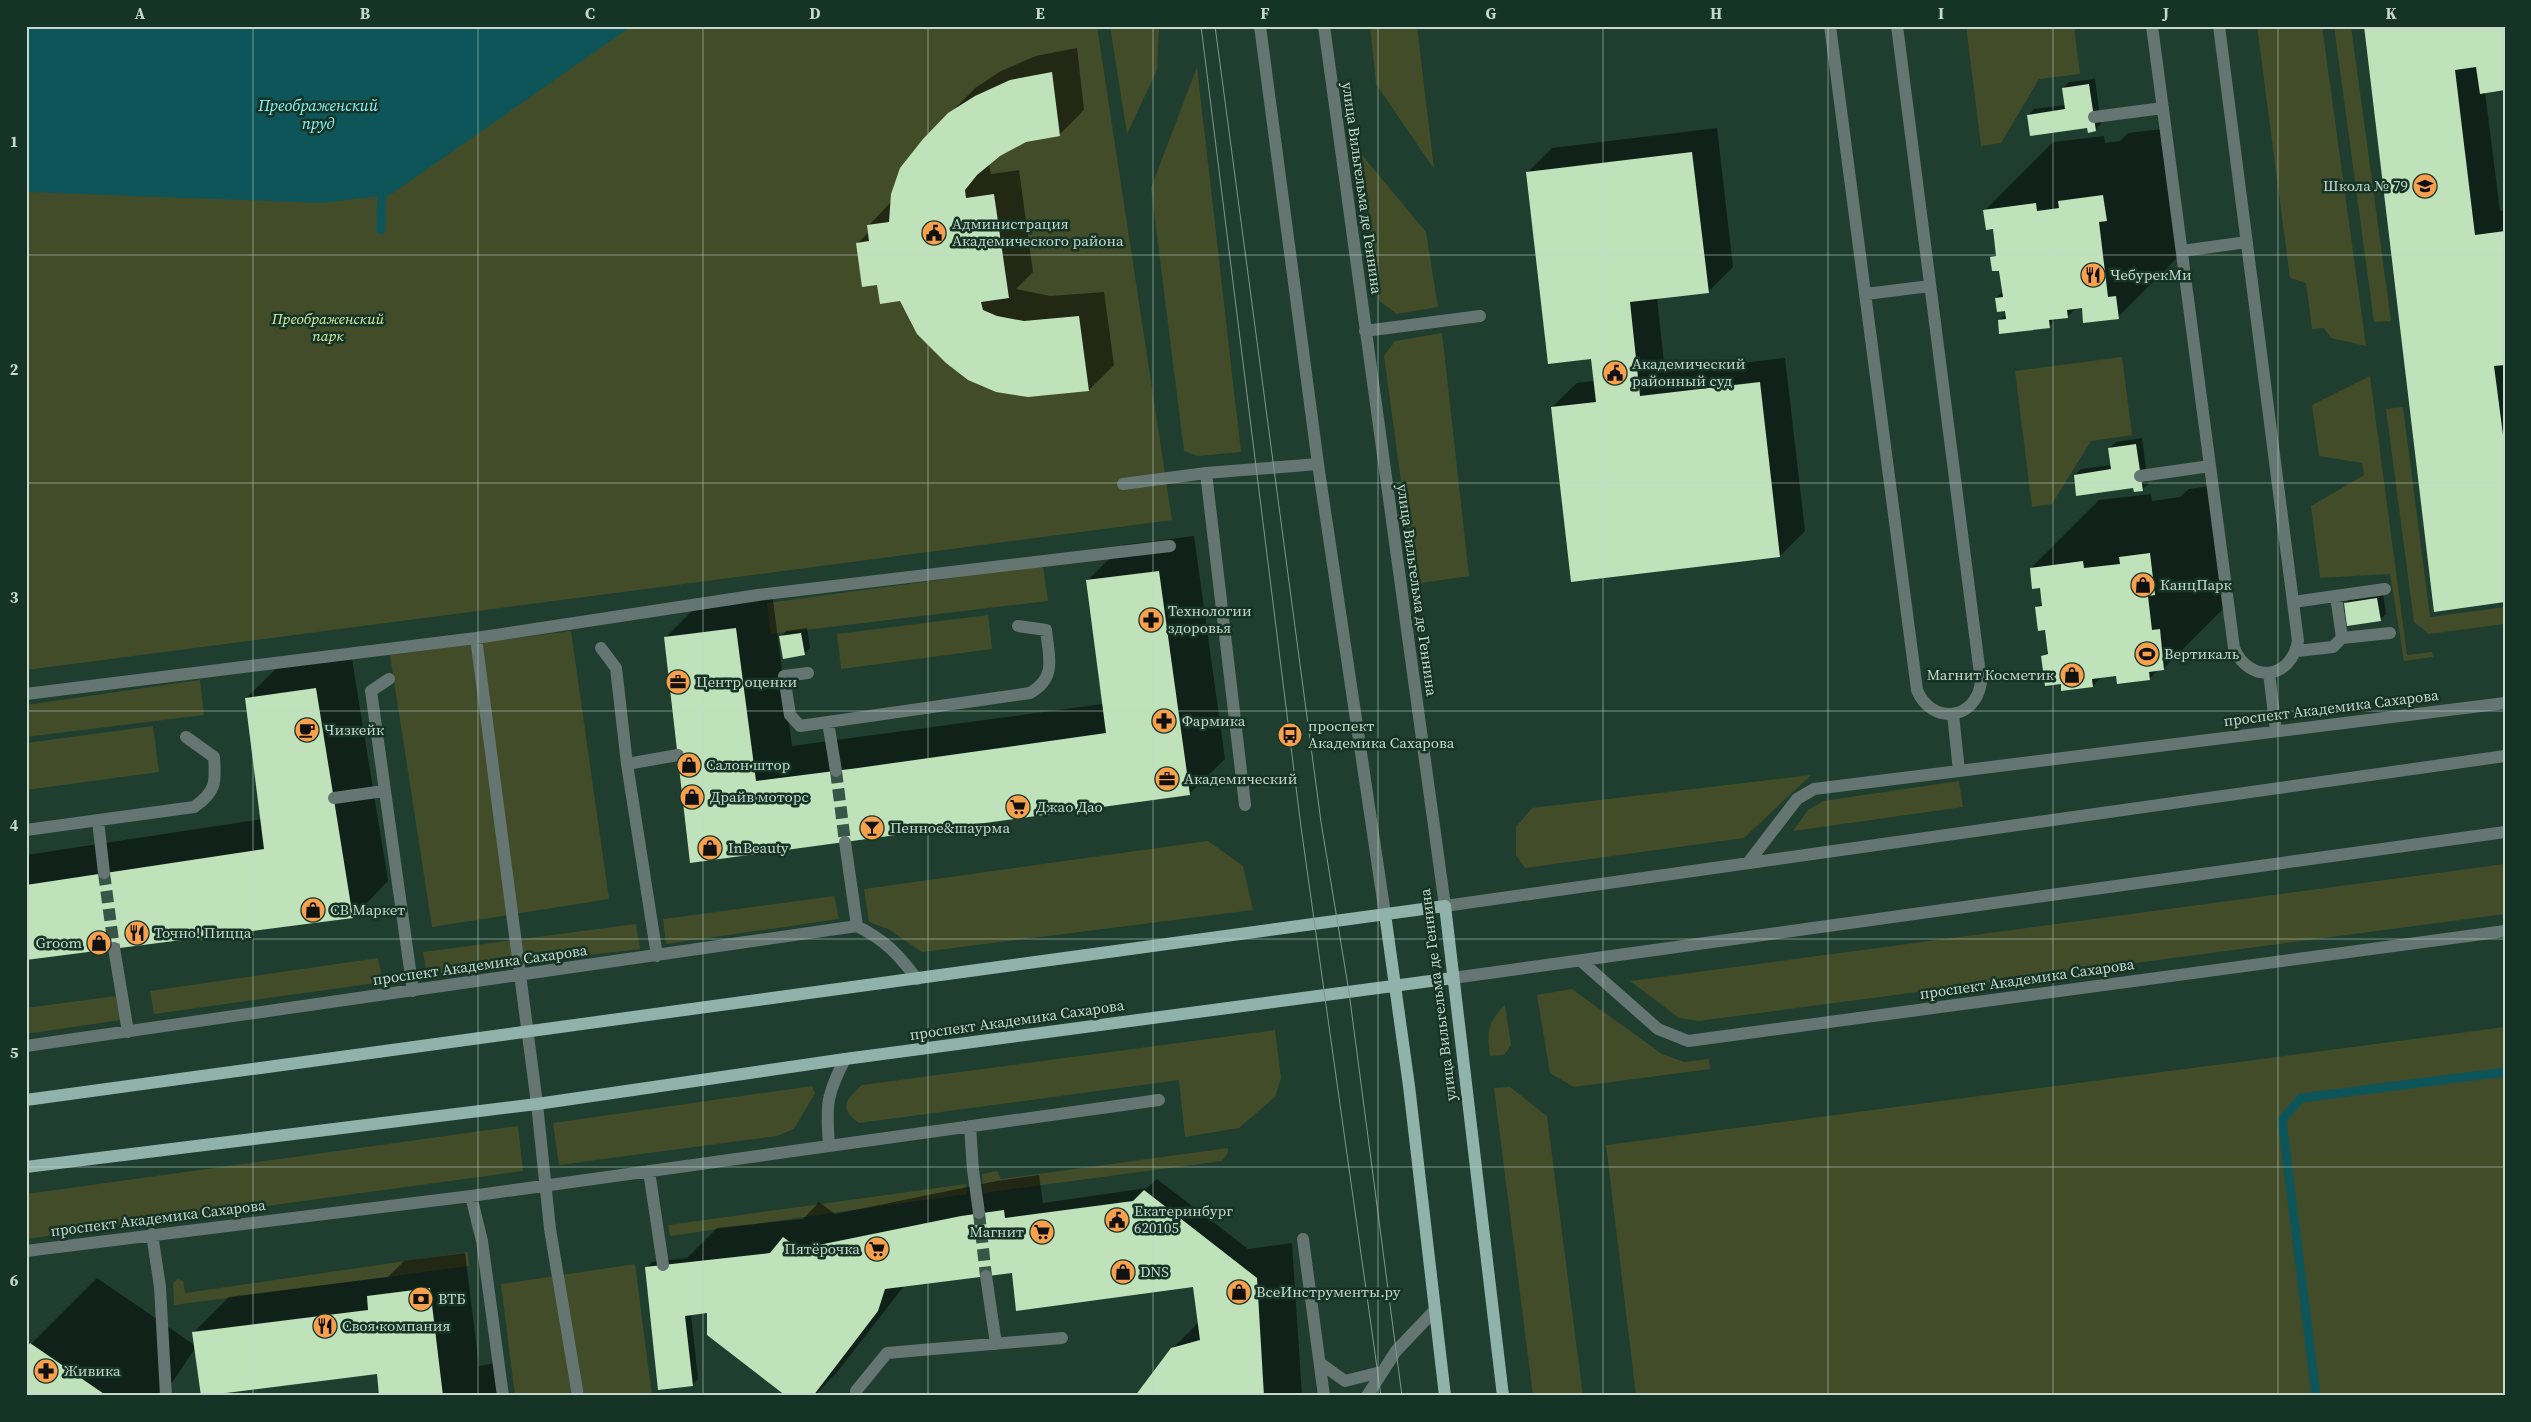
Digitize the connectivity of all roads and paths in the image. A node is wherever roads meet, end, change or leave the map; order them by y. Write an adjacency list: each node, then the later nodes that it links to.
1 (1260, 26): 15 (street)
2 (1324, 26): 14 (street, улица Вильгельма де Геннина)
3 (1830, 26): 12 (street)
4 (1897, 26): 11 (street)
5 (2152, 26): 7 (street)
6 (2219, 26): 9 (street)
7 (2162, 108): 8 (street); 10 (street)
8 (2094, 117)
9 (2247, 242): 10 (street); 23 (street)
10 (2182, 251): 16 (street)
11 (1930, 286): 12 (street); 35 (street)
12 (1866, 294): 35 (street)
13 (1480, 316): 14 (street)
14 (1365, 331): 53 (street, улица Вильгельма де Геннина)
15 (1318, 464): 17 (street); 54 (street)
16 (2210, 466): 18 (street); 31 (street)
17 (1206, 473): 19 (street); 46 (street)
18 (2140, 476)
19 (1123, 484)
20 (1170, 546): 26 (street)
21 (2385, 589): 22 (street)
22 (2336, 596): 23 (street); 27 (street)
23 (2293, 602): 29 (street)
24 (1018, 626): 36 (street)
25 (2390, 633): 27 (street)
26 (476, 638): 33 (street); 60 (street)
27 (2342, 638): 29 (street)
28 (601, 648): 41 (street)
29 (2296, 651): 31 (street)
30 (808, 673): 36 (street)
31 (2269, 673): 37 (street)
32 (389, 679): 44 (street)
33 (26, 694)
34 (2505, 703): 37 (street, проспект Академика Сахарова)
35 (1952, 714): 43 (street)
36 (828, 722): 42 (street)
37 (2276, 731): 43 (street, проспект Академика Сахарова)
38 (186, 737): 47 (street)
39 (678, 755): 41 (street)
40 (2505, 756): 51 (street)
41 (627, 764): 58 (street)
42 (836, 771)
43 (1960, 771): 51 (street, проспект Академика Сахарова)
44 (384, 791): 45 (street); 64 (street)
45 (334, 798)
46 (1245, 805)
47 (98, 821): 48 (street); 52 (street)
48 (26, 830)
49 (2505, 832): 59 (street, проспект Академика Сахарова)
50 (844, 842): 55 (street)
51 (1748, 863): 53 (street)
52 (104, 873)
53 (1445, 906): 54 (main road); 61 (main road, улица Вильгельма де Геннина)
54 (1385, 914): 62 (main road); 63 (main road)
55 (857, 926): 58 (street, проспект Академика Сахарова); 62 (street)
56 (2505, 931): 59 (street, проспект Академика Сахарова)
57 (114, 948): 65 (street)
58 (657, 956): 60 (street, проспект Академика Сахарова)
59 (1581, 961): 61 (street, проспект Академика Сахарова)
60 (519, 975): 64 (street, проспект Академика Сахарова); 66 (street)
61 (1453, 978): 63 (main road, проспект Академика Сахарова); 96 (main road, улица Вильгельма де Геннина)
62 (917, 980): 66 (main road)
63 (1395, 985): 68 (main road, проспект Академика Сахарова); 84 (main road)
64 (412, 991): 65 (street, проспект Академика Сахарова)
65 (128, 1032): 67 (street, проспект Академика Сахарова)
66 (527, 1032): 69 (main road); 71 (street)
67 (26, 1046)
68 (845, 1059): 71 (main road, проспект Академика Сахарова); 73 (street)
69 (26, 1100)
70 (1159, 1100): 72 (street, проспект Академика Сахарова)
71 (537, 1104): 74 (main road, проспект Академика Сахарова); 76 (street)
72 (970, 1126): 73 (street, проспект Академика Сахарова); 78 (street)
73 (829, 1146): 75 (street, проспект Академика Сахарова)
74 (26, 1167)
75 (649, 1171): 76 (street, проспект Академика Сахарова); 82 (street)
76 (545, 1186): 77 (street, проспект Академика Сахарова); 92 (street)
77 (471, 1196): 79 (street, проспект Академика Сахарова); 91 (street)
78 (979, 1213)
79 (152, 1234): 81 (street, проспект Академика Сахарова); 90 (street)
80 (1303, 1239): 87 (street)
81 (26, 1251)
82 (663, 1265)
83 (986, 1276): 86 (street)
84 (1434, 1311): 88 (street); 95 (main road)
85 (1062, 1338): 86 (street)
86 (996, 1344): 89 (street)
87 (1320, 1363): 88 (street); 93 (street)
88 (1381, 1372): 94 (street)
89 (856, 1391)
90 (166, 1396)
91 (503, 1396)
92 (578, 1396)
93 (1324, 1396)
94 (1368, 1396)
95 (1445, 1396)
96 (1503, 1396)

